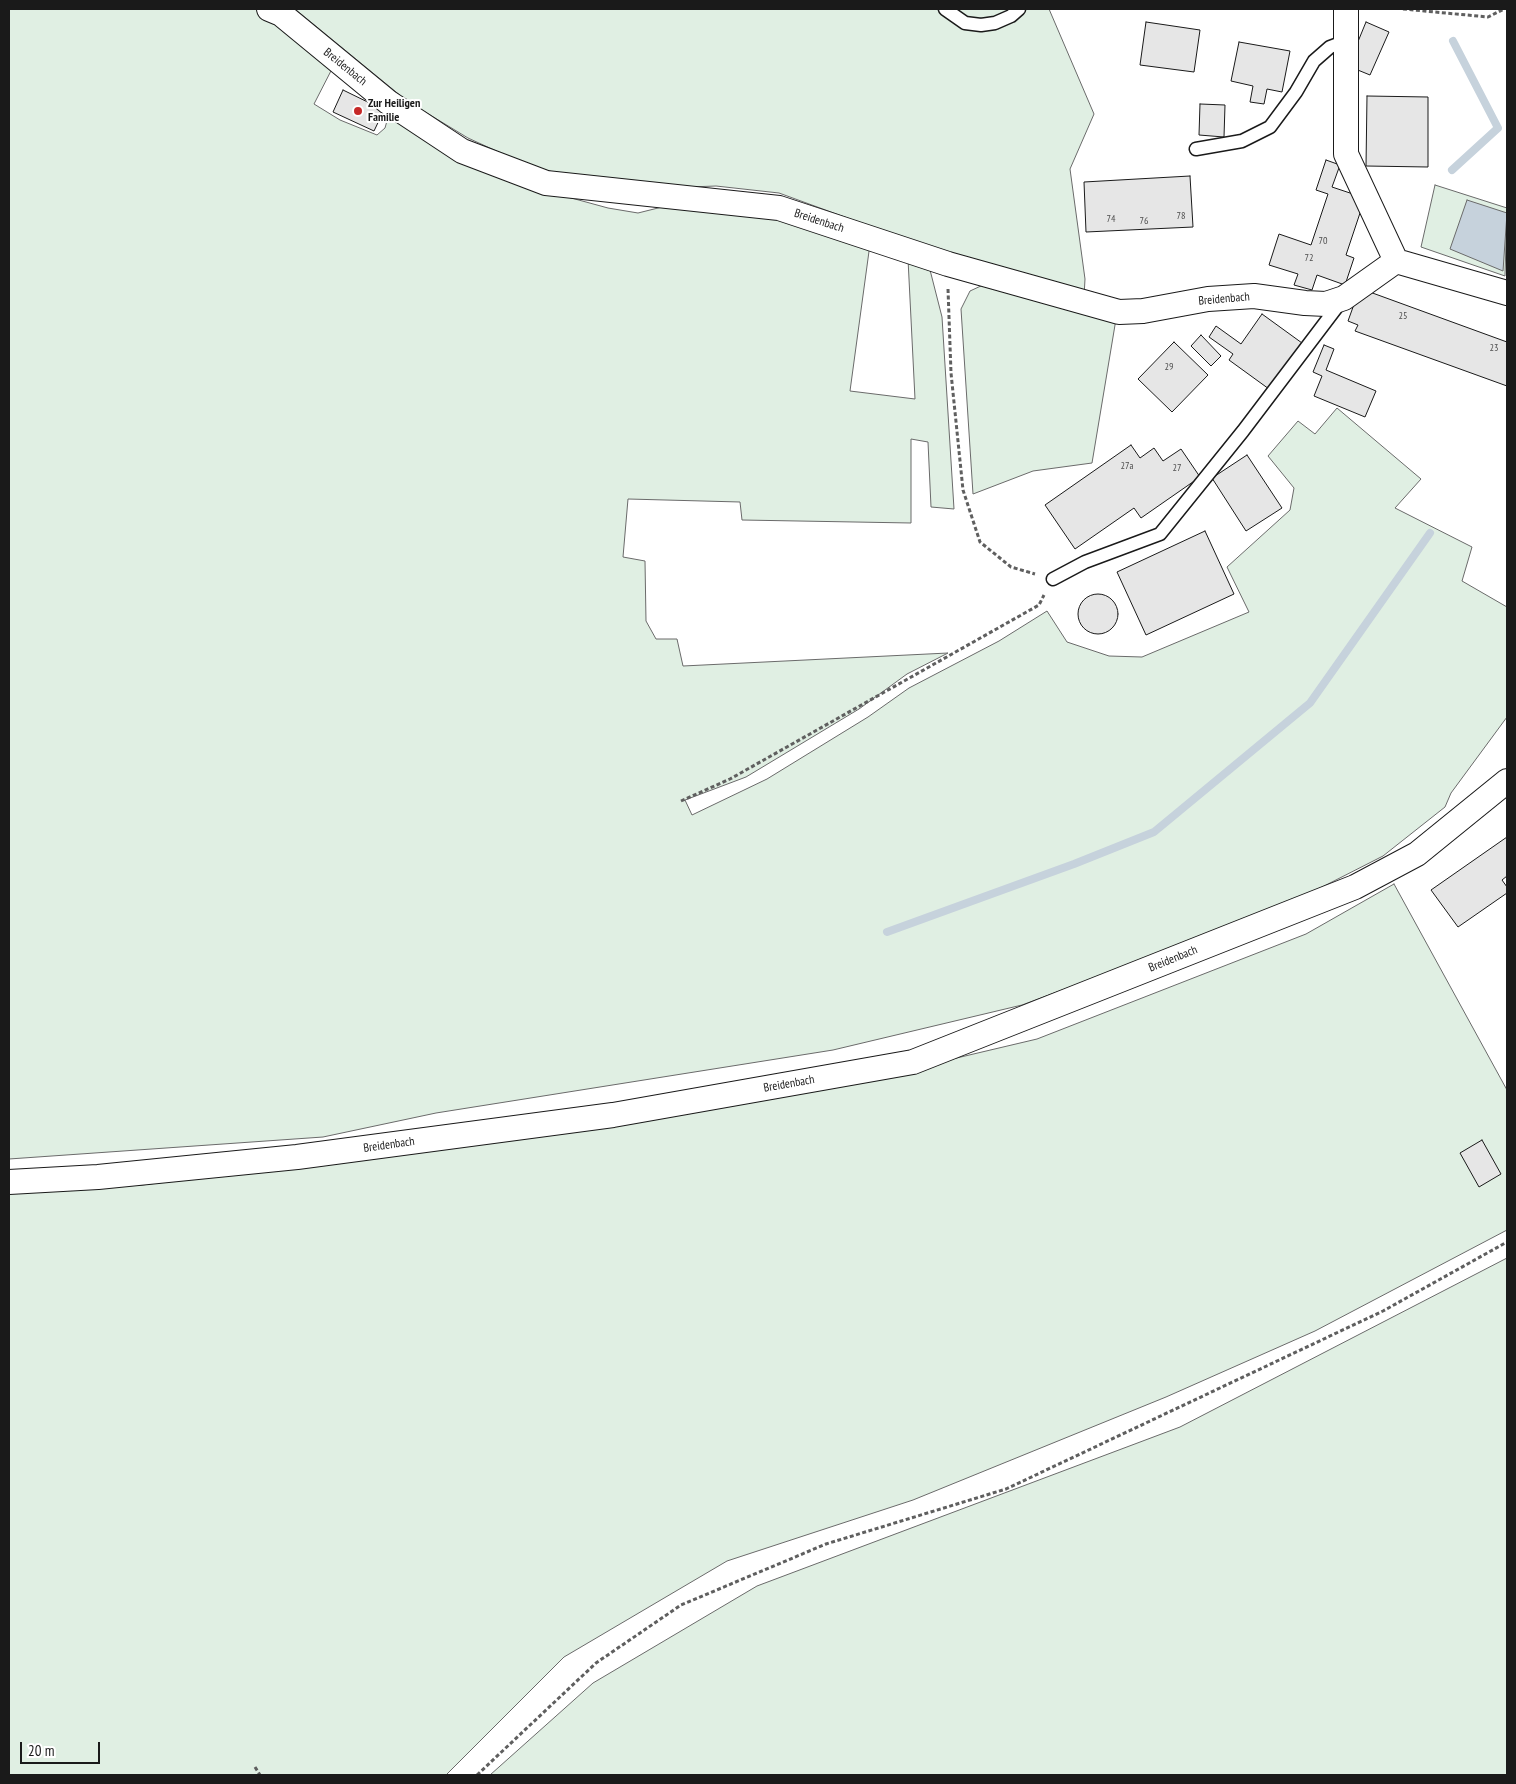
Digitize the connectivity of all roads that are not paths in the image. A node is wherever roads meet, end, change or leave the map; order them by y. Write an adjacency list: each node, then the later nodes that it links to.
1 (269, 9): 9 (street, Breidenbach)
2 (945, 9): 3 (lane)
3 (1019, 9)
4 (1346, 9): 5 (street)
5 (1346, 41): 6 (lane); 7 (street)
6 (1196, 149)
7 (1396, 260): 8 (street); 9 (street, Breidenbach)
8 (1507, 293)
9 (1344, 298): 10 (lane)
10 (1053, 579)
11 (1507, 781): 12 (street, Breidenbach)
12 (9, 1182)

